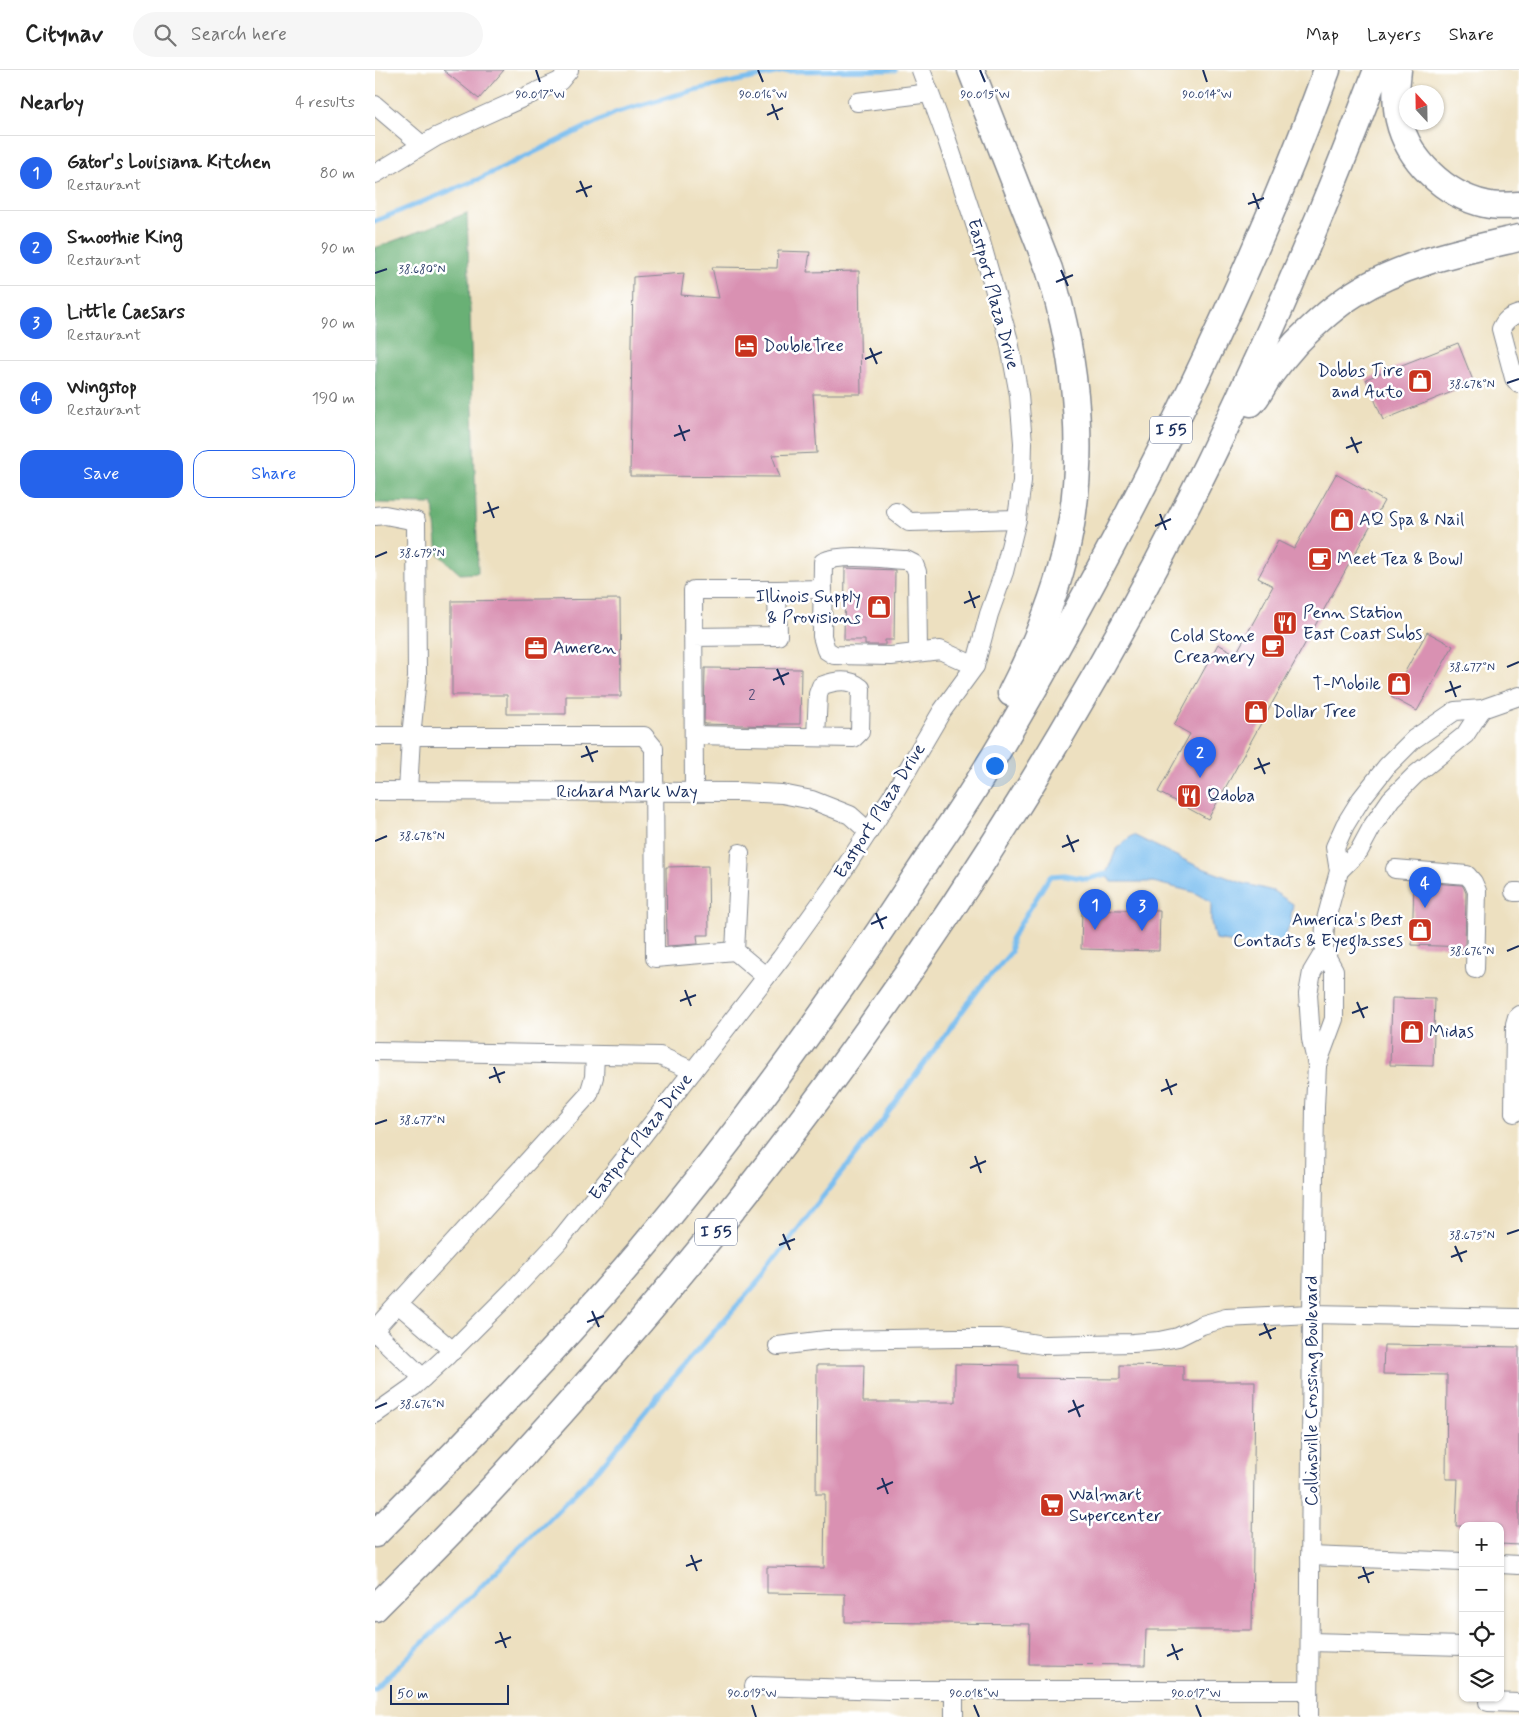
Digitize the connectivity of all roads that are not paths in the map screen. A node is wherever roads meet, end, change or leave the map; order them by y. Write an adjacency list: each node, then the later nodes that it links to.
1 (569, 70): 10 (street)
2 (921, 70): 7 (street, Eastport Plaza Drive)
3 (971, 70): 31 (highway)
4 (1327, 70): 31 (highway, I 55)
5 (1377, 70): 16 (highway, I 55)
6 (1398, 70): 12 (highway)
7 (929, 93): 8 (street); 19 (street, Eastport Plaza Drive)
8 (857, 102)
9 (375, 105): 10 (street)
10 (422, 145): 11 (street)
11 (375, 174)
12 (1519, 205)
13 (1519, 238): 16 (highway)
14 (1519, 314): 15 (street)
15 (1519, 384)
16 (1226, 427): 63 (highway, I 55)
17 (896, 512): 19 (street)
18 (375, 516): 29 (street)
19 (1017, 519): 24 (street, Eastport Plaza Drive)
20 (823, 589): 21 (street); 23 (street); 23 (street)
21 (777, 590): 22 (street); 22 (street)
22 (693, 637): 27 (street)
23 (918, 652): 24 (street)
24 (975, 666): 36 (street, Eastport Plaza Drive)
25 (1519, 696): 26 (street, Collinsville Crossing Boulevard)
26 (1482, 709): 39 (street, Collinsville Crossing Boulevard); 39 (street, Collinsville Crossing Boulevard)
27 (694, 735): 30 (street); 35 (street)
28 (375, 736): 29 (street)
29 (411, 737): 33 (street); 34 (street)
30 (816, 737)
31 (983, 775): 58 (highway, I 55)
32 (375, 792): 33 (street, Richard Mark Way)
33 (408, 792): 34 (street, Richard Mark Way)
34 (656, 792): 35 (street, Richard Mark Way); 40 (street)
35 (694, 792): 36 (street, Richard Mark Way)
36 (869, 832): 43 (street, Eastport Plaza Drive)
37 (740, 853): 40 (street)
38 (1395, 869): 42 (street)
39 (1339, 871): 41 (street, Collinsville Crossing Boulevard)
40 (735, 951): 43 (street)
41 (1324, 952): 47 (street, Collinsville Crossing Boulevard); 47 (street, Collinsville Crossing Boulevard)
42 (1475, 969)
43 (766, 977): 48 (street, Eastport Plaza Drive)
44 (1519, 1015): 49 (street)
45 (375, 1051): 46 (street)
46 (595, 1055): 48 (street); 50 (street)
47 (1317, 1065): 51 (street, Collinsville Crossing Boulevard)
48 (693, 1071): 55 (street, Eastport Plaza Drive)
49 (1513, 1113)
50 (398, 1304): 53 (street); 55 (street)
51 (1312, 1314): 52 (street); 54 (street); 59 (street, Collinsville Crossing Boulevard)
52 (1519, 1318)
53 (375, 1330): 56 (street)
54 (778, 1346)
55 (453, 1351): 56 (street, Eastport Plaza Drive)
56 (423, 1378): 57 (street, Eastport Plaza Drive)
57 (375, 1414)
58 (375, 1533)
59 (1310, 1556): 60 (street); 64 (street, Collinsville Crossing Boulevard)
60 (1459, 1562)
61 (1504, 1564): 62 (street)
62 (1519, 1565)
63 (375, 1608)
64 (1310, 1642): 65 (street); 68 (street, Collinsville Crossing Boulevard)
65 (1459, 1646)
66 (753, 1686): 67 (street)
67 (954, 1690): 68 (street); 71 (street)
68 (1309, 1690): 72 (street, Collinsville Crossing Boulevard)
69 (1519, 1703): 70 (street)
70 (1488, 1706)
71 (954, 1717)
72 (1309, 1717)

